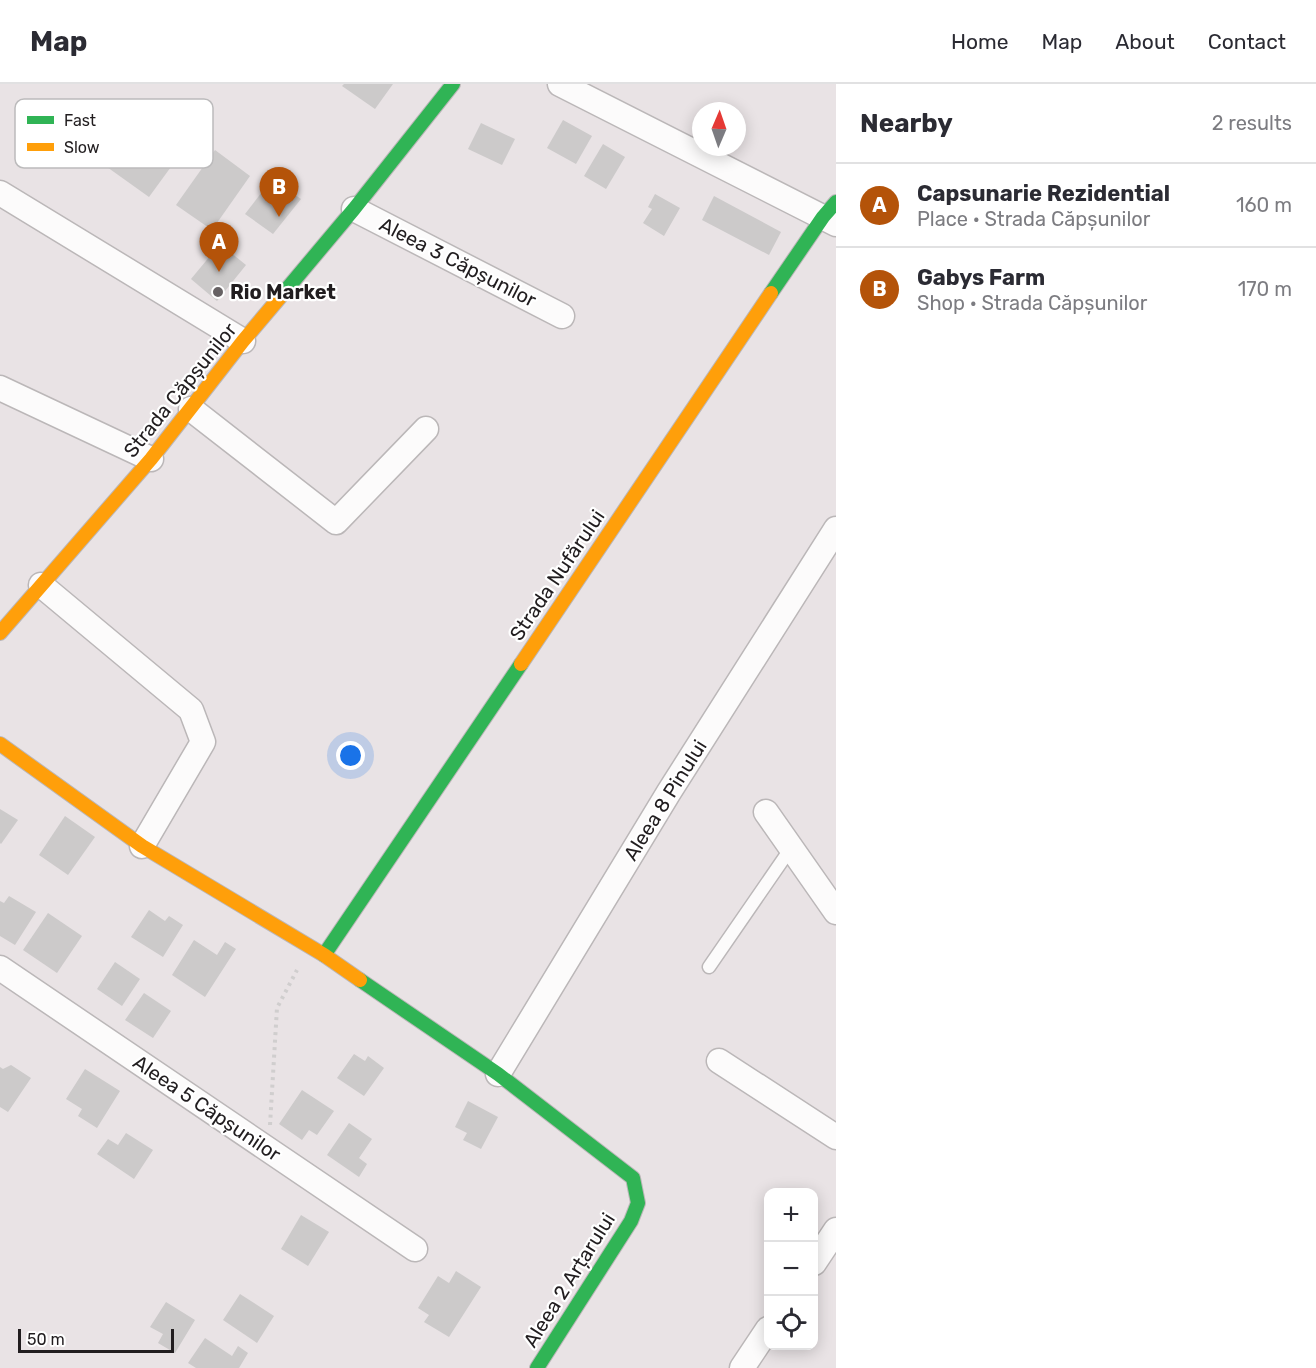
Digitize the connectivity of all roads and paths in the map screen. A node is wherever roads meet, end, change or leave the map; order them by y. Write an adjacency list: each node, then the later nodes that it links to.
1 (453, 84): 4 (street, Strada Căpșunilor)
2 (561, 84): 5 (street)
3 (0, 193): 7 (street)
4 (354, 209): 6 (street, Aleea 3 Căpșunilor); 7 (street, Strada Căpșunilor)
5 (832, 214): 22 (street, Strada Nufărului)
6 (562, 316)
7 (243, 341): 9 (street, Strada Căpșunilor)
8 (0, 388): 11 (street)
9 (191, 409): 10 (street); 11 (street, Strada Căpșunilor)
10 (426, 429)
11 (151, 459): 13 (street, Strada Căpșunilor)
12 (836, 529): 26 (street, Aleea 8 Pinului)
13 (41, 585): 14 (street, Strada Căpșunilor); 18 (street)
14 (8, 610): 15 (street, Strada Căpșunilor)
15 (0, 633)
16 (0, 744): 18 (street)
17 (766, 812): 19 (street)
18 (142, 846): 21 (street)
19 (790, 848): 20 (street); 23 (lane)
20 (836, 912)
21 (309, 946): 22 (street); 28 (path)
22 (324, 955): 26 (street)
23 (709, 967)
24 (0, 968): 28 (street, Aleea 5 Căpșunilor)
25 (719, 1061): 27 (street)
26 (498, 1074): 33 (street, Aleea 2 Arțarului)
27 (836, 1137)
28 (269, 1150): 30 (street, Aleea 5 Căpșunilor)
29 (836, 1230): 31 (street)
30 (415, 1249)
31 (818, 1256)
32 (764, 1335): 34 (street)
33 (537, 1368)
34 (742, 1368)

